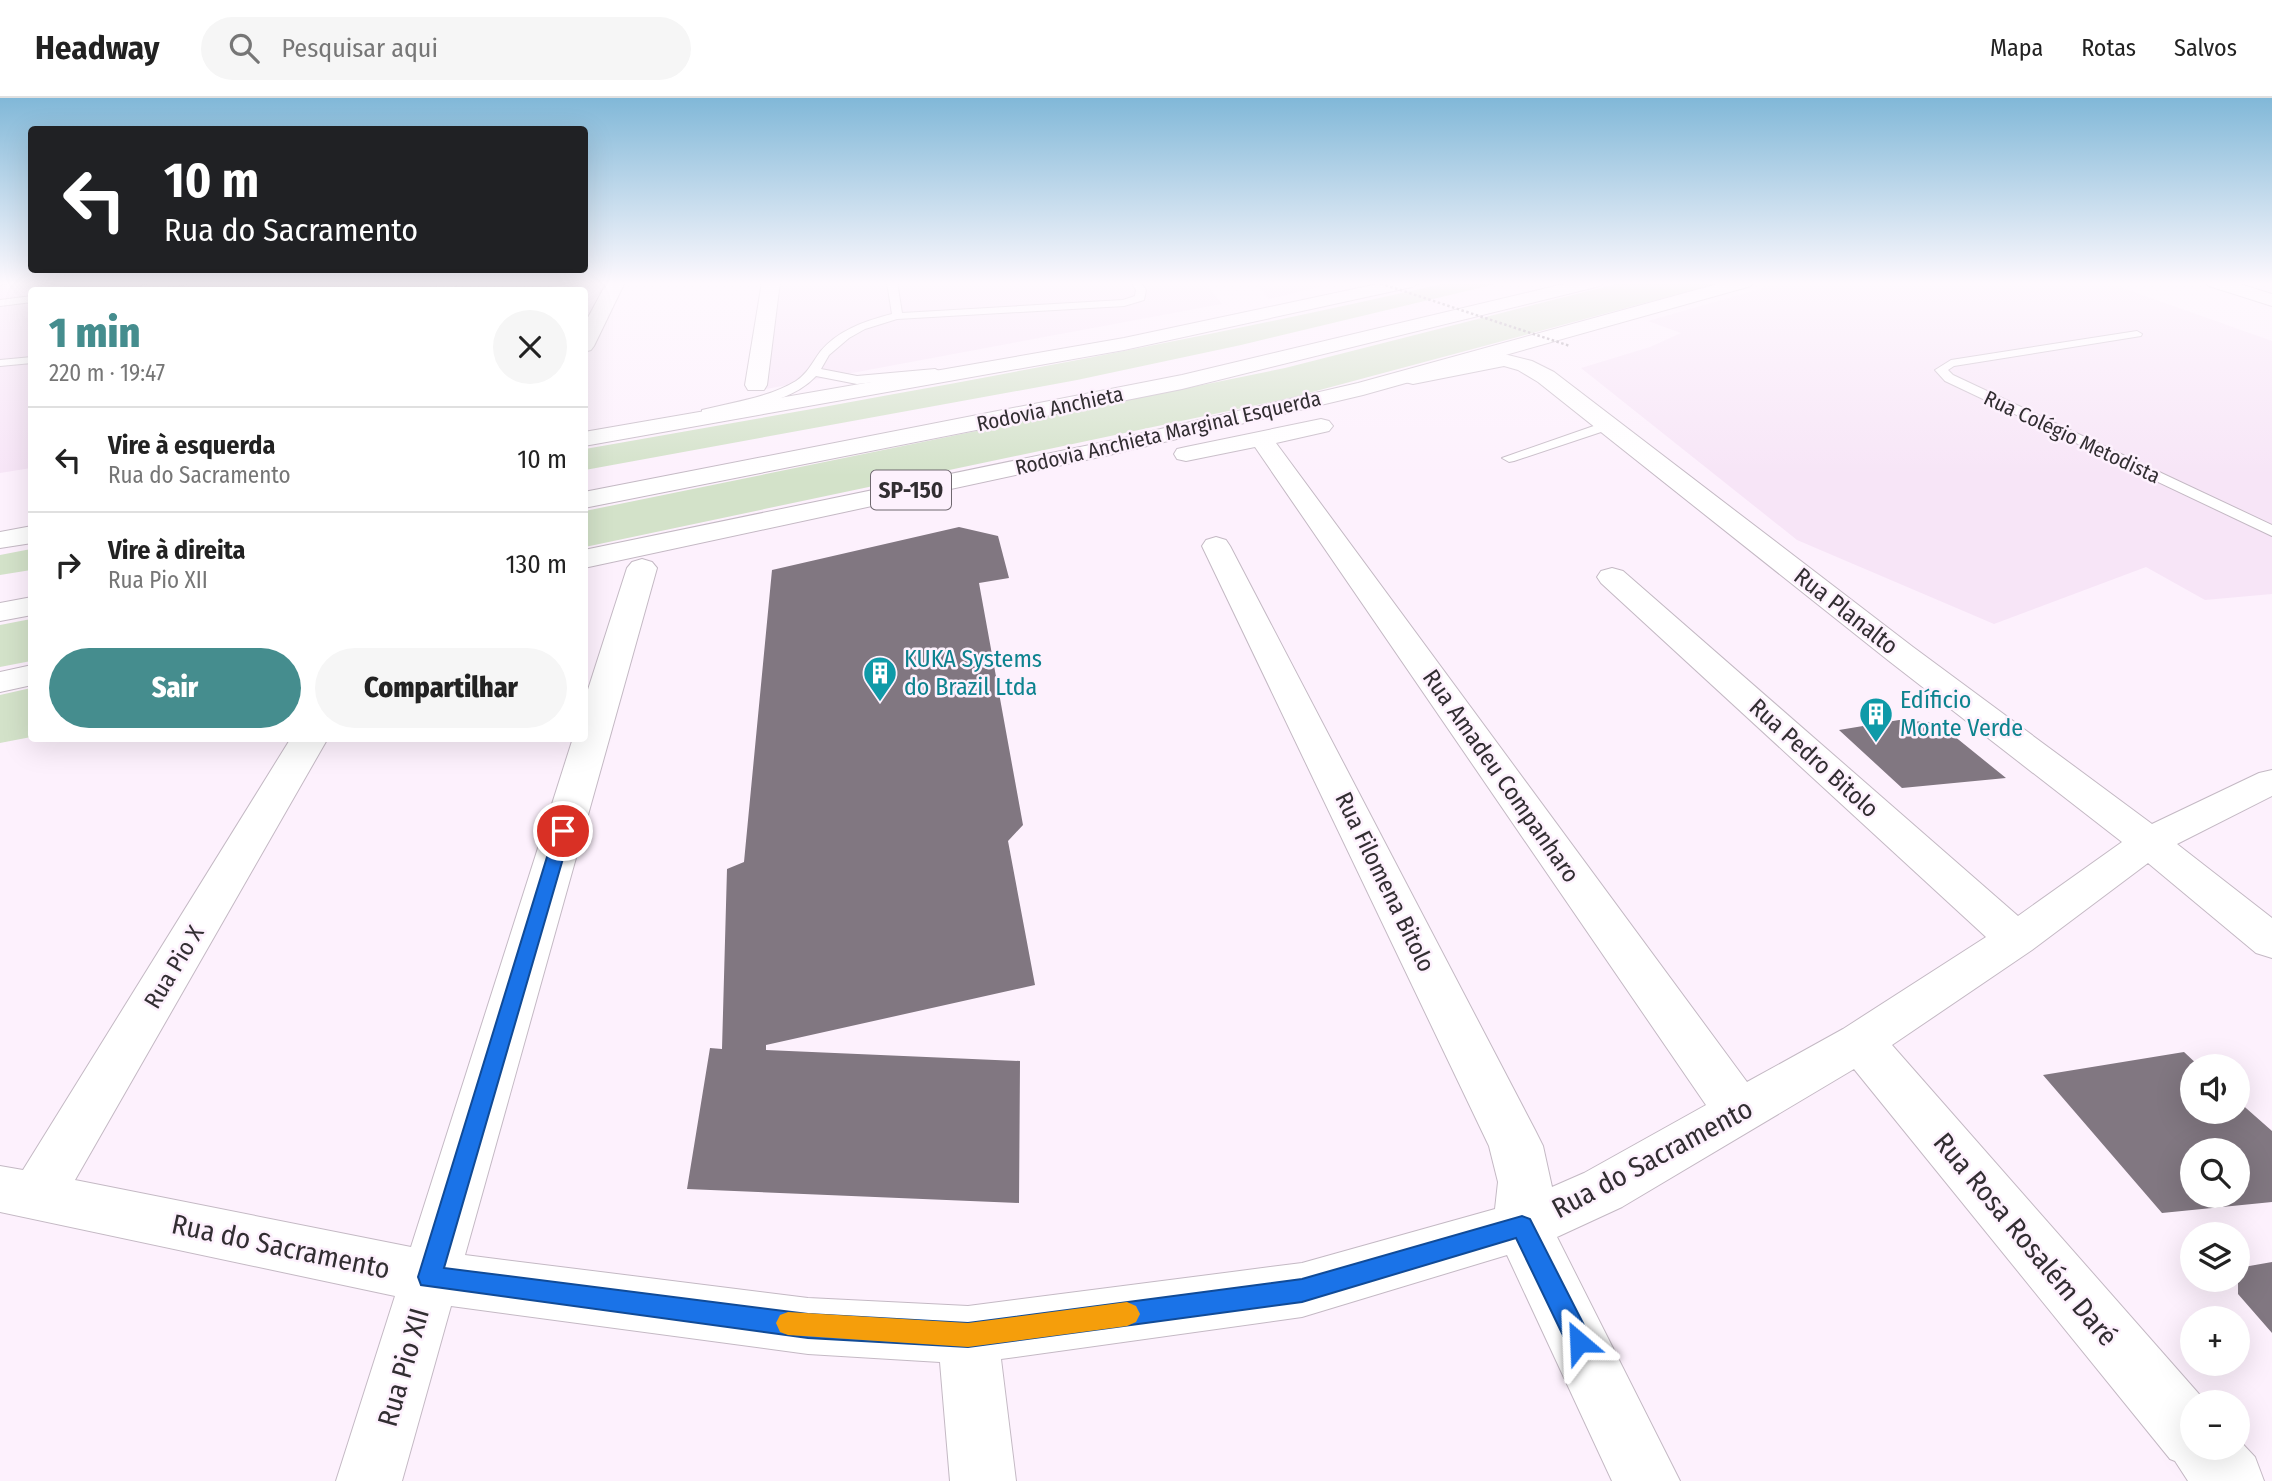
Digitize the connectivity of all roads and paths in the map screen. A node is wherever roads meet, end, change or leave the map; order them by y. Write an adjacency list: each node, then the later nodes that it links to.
1 (762, 347): 14 (main road)
2 (831, 347): 12 (lane)
3 (1109, 347): 11 (main road)
4 (1268, 347): 23 (main road, Rodovia Anchieta)
5 (1328, 347): 24 (main road, Rodovia Anchieta / SP-150)
6 (1535, 347): 15 (main road, Rodovia Anchieta Marginal Esquerda / SP-150)
7 (1541, 347): 13 (main road, Rua Planalto)
8 (2057, 347): 26 (lane, Rua Colégio Metodista)
9 (28, 360): 10 (lane)
10 (0, 363)
11 (986, 367): 12 (lane); 18 (main road)
12 (816, 372): 18 (lane)
13 (1546, 377): 15 (main road, Rua Planalto); 16 (main road, Rua Planalto)
14 (756, 385)
15 (1363, 388): 30 (main road, Rodovia Anchieta Marginal Esquerda / SP-150)
16 (1608, 425): 22 (lane); 41 (main road, Rua Planalto)
17 (1321, 426): 20 (main road)
18 (643, 429): 19 (main road)
19 (588, 438)
20 (1262, 440): 21 (main road); 45 (main road, Rua Amadeu Companharo)
21 (1186, 454)
22 (1509, 457)
23 (588, 481)
24 (588, 499)
25 (28, 529): 28 (main road)
26 (2272, 531)
27 (28, 534): 28 (main road)
28 (0, 538)
29 (1216, 546): 47 (main road, Rua Filomena Bitolo)
30 (588, 558)
31 (642, 568): 48 (main road, Rua Pio XII)
32 (1612, 577): 42 (main road, Rua Pedro Bitolo)
33 (28, 587): 34 (main road)
34 (0, 592)
35 (28, 607): 36 (main road)
36 (0, 612)
37 (28, 676): 38 (main road)
38 (0, 682)
39 (307, 742): 46 (main road, Rua Pio X)
40 (2272, 781): 41 (main road, Rua do Sacramento)
41 (2149, 842): 42 (main road, Rua do Sacramento); 43 (main road, Rua Planalto)
42 (2016, 939): 44 (main road, Rua do Sacramento)
43 (2272, 942)
44 (1860, 1042): 45 (main road, Rua do Sacramento); 50 (main road, Rua Rosa Rosalém Daré)
45 (1740, 1113): 47 (main road, Rua do Sacramento)
46 (18, 1192): 48 (main road, Rua do Sacramento)
47 (1522, 1226): 49 (main road, Rua do Sacramento); 54 (main road)
48 (430, 1277): 49 (main road, Rua do Sacramento); 52 (main road, Rua Pio XII)
49 (968, 1335): 53 (main road)
50 (2180, 1421)
51 (2213, 1460): 55 (main road)
52 (369, 1481)
53 (983, 1481)
54 (1647, 1481)
55 (2231, 1481)

